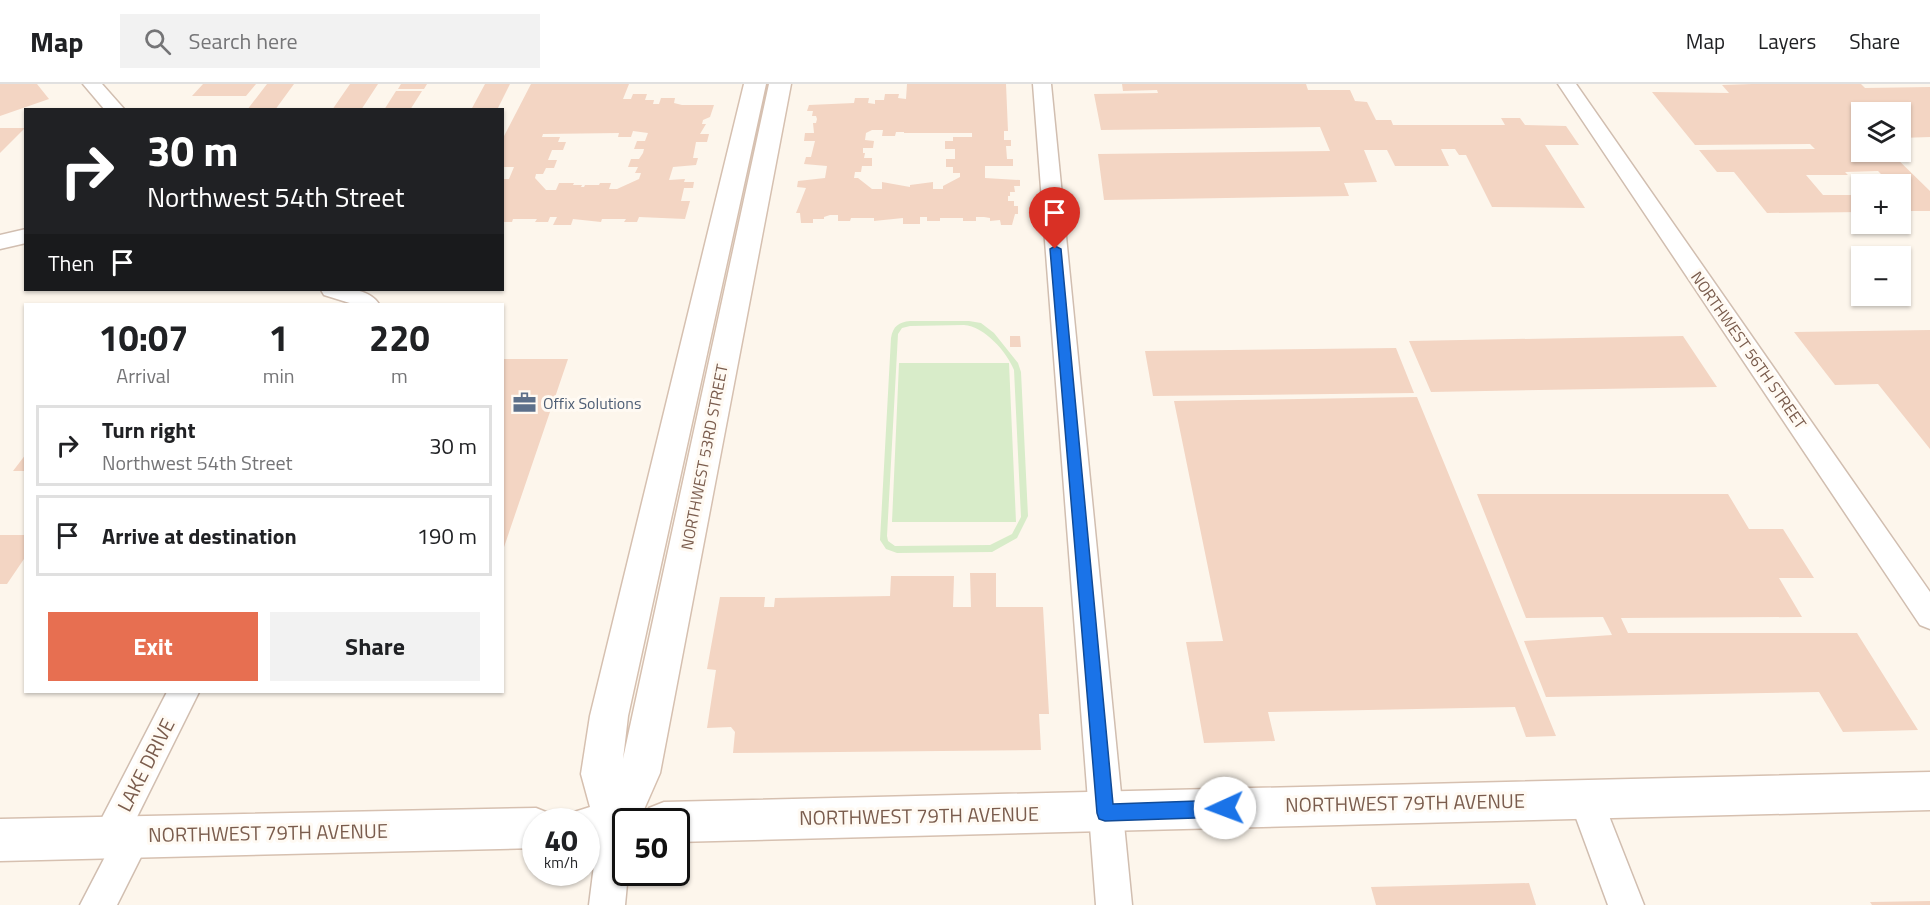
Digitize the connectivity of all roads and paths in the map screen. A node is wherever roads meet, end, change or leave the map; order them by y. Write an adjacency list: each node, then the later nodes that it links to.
1 (92, 84): 5 (street)
2 (1042, 84): 14 (street)
3 (1567, 84): 10 (street, NORTHWEST 56TH STREET)
4 (767, 86): 16 (main road, NORTHWEST 53RD STREET)
5 (114, 108)
6 (24, 236): 7 (street)
7 (0, 242)
8 (335, 291): 9 (street)
9 (366, 303)
10 (1930, 616)
11 (183, 693): 18 (street, LAKE DRIVE)
12 (1930, 791): 13 (main road, NORTHWEST 79TH AVENUE)
13 (1586, 798): 14 (main road, NORTHWEST 79TH AVENUE); 23 (street)
14 (1105, 813): 15 (main road, NORTHWEST 79TH AVENUE); 22 (street)
15 (690, 821)
16 (609, 826): 21 (street, NORTHWEST 53RD STREET)
17 (522, 828): 18 (main road, NORTHWEST 79TH AVENUE)
18 (121, 837): 19 (main road, NORTHWEST 79TH AVENUE); 20 (street, LAKE DRIVE)
19 (0, 840)
20 (98, 905)
21 (607, 905)
22 (1114, 905)
23 (1626, 905)

